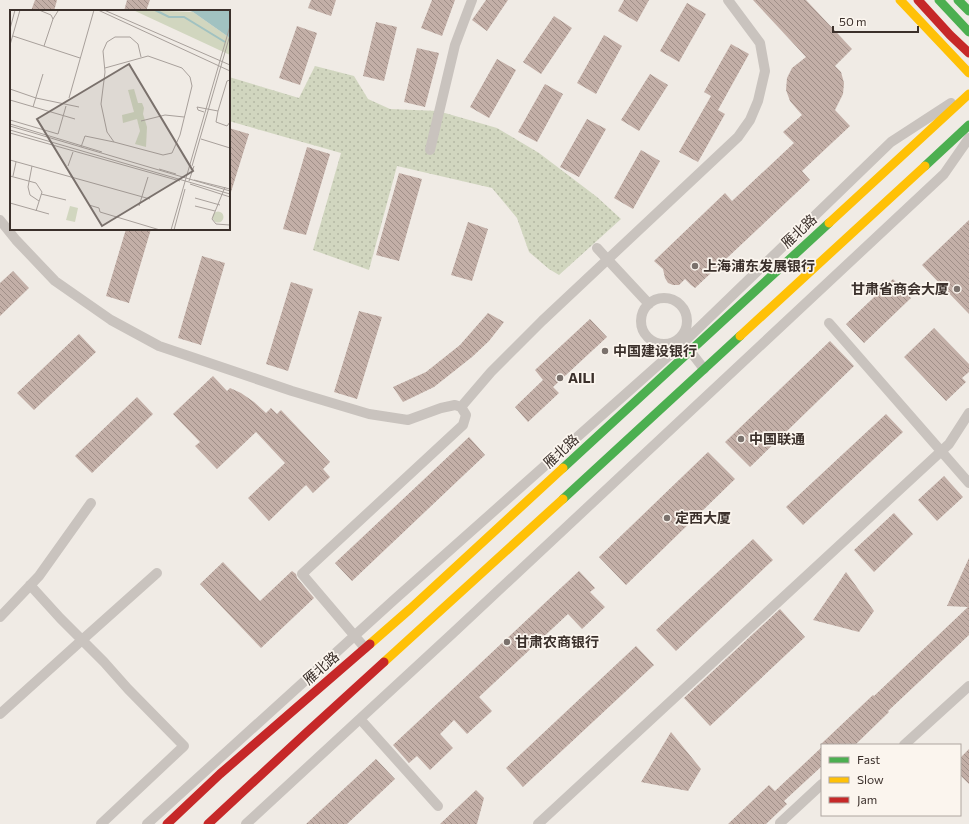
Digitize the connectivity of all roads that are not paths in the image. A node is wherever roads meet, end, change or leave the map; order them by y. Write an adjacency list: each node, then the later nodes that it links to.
1 (472, 0): 14 (street)
2 (728, 0): 17 (street)
3 (900, 0): 10 (main road)
4 (918, 0): 9 (main road)
5 (939, 0): 8 (main road)
6 (958, 0): 7 (main road)
7 (969, 11)
8 (969, 32)
9 (969, 53)
10 (969, 73)
11 (969, 92): 20 (street); 21 (main road, 雁北路)
12 (969, 125): 22 (main road)
13 (969, 138): 36 (street)
14 (430, 150)
15 (0, 220): 23 (street)
16 (597, 248): 17 (street)
17 (608, 260): 18 (street); 23 (street)
18 (649, 304): 20 (street); 20 (street)
19 (829, 323): 25 (street)
20 (681, 340): 21 (street); 31 (street)
21 (690, 351): 22 (street); 33 (main road, 雁北路)
22 (704, 369): 44 (main road)
23 (461, 407): 31 (street)
24 (969, 413): 25 (street)
25 (941, 451): 26 (street); 46 (street)
26 (969, 483)
27 (91, 503): 29 (street)
28 (157, 574): 32 (street)
29 (30, 585): 30 (street); 32 (street)
30 (0, 617)
31 (355, 635): 33 (street); 42 (street)
32 (82, 640): 35 (street); 41 (street)
33 (365, 648): 43 (main road, 雁北路)
34 (969, 686): 37 (street)
35 (0, 714)
36 (360, 719): 39 (street); 45 (street)
37 (905, 744)
38 (821, 785): 40 (street)
39 (438, 806)
40 (780, 823)
41 (101, 824)
42 (147, 824)
43 (167, 824)
44 (208, 824)
45 (246, 824)
46 (538, 824)

